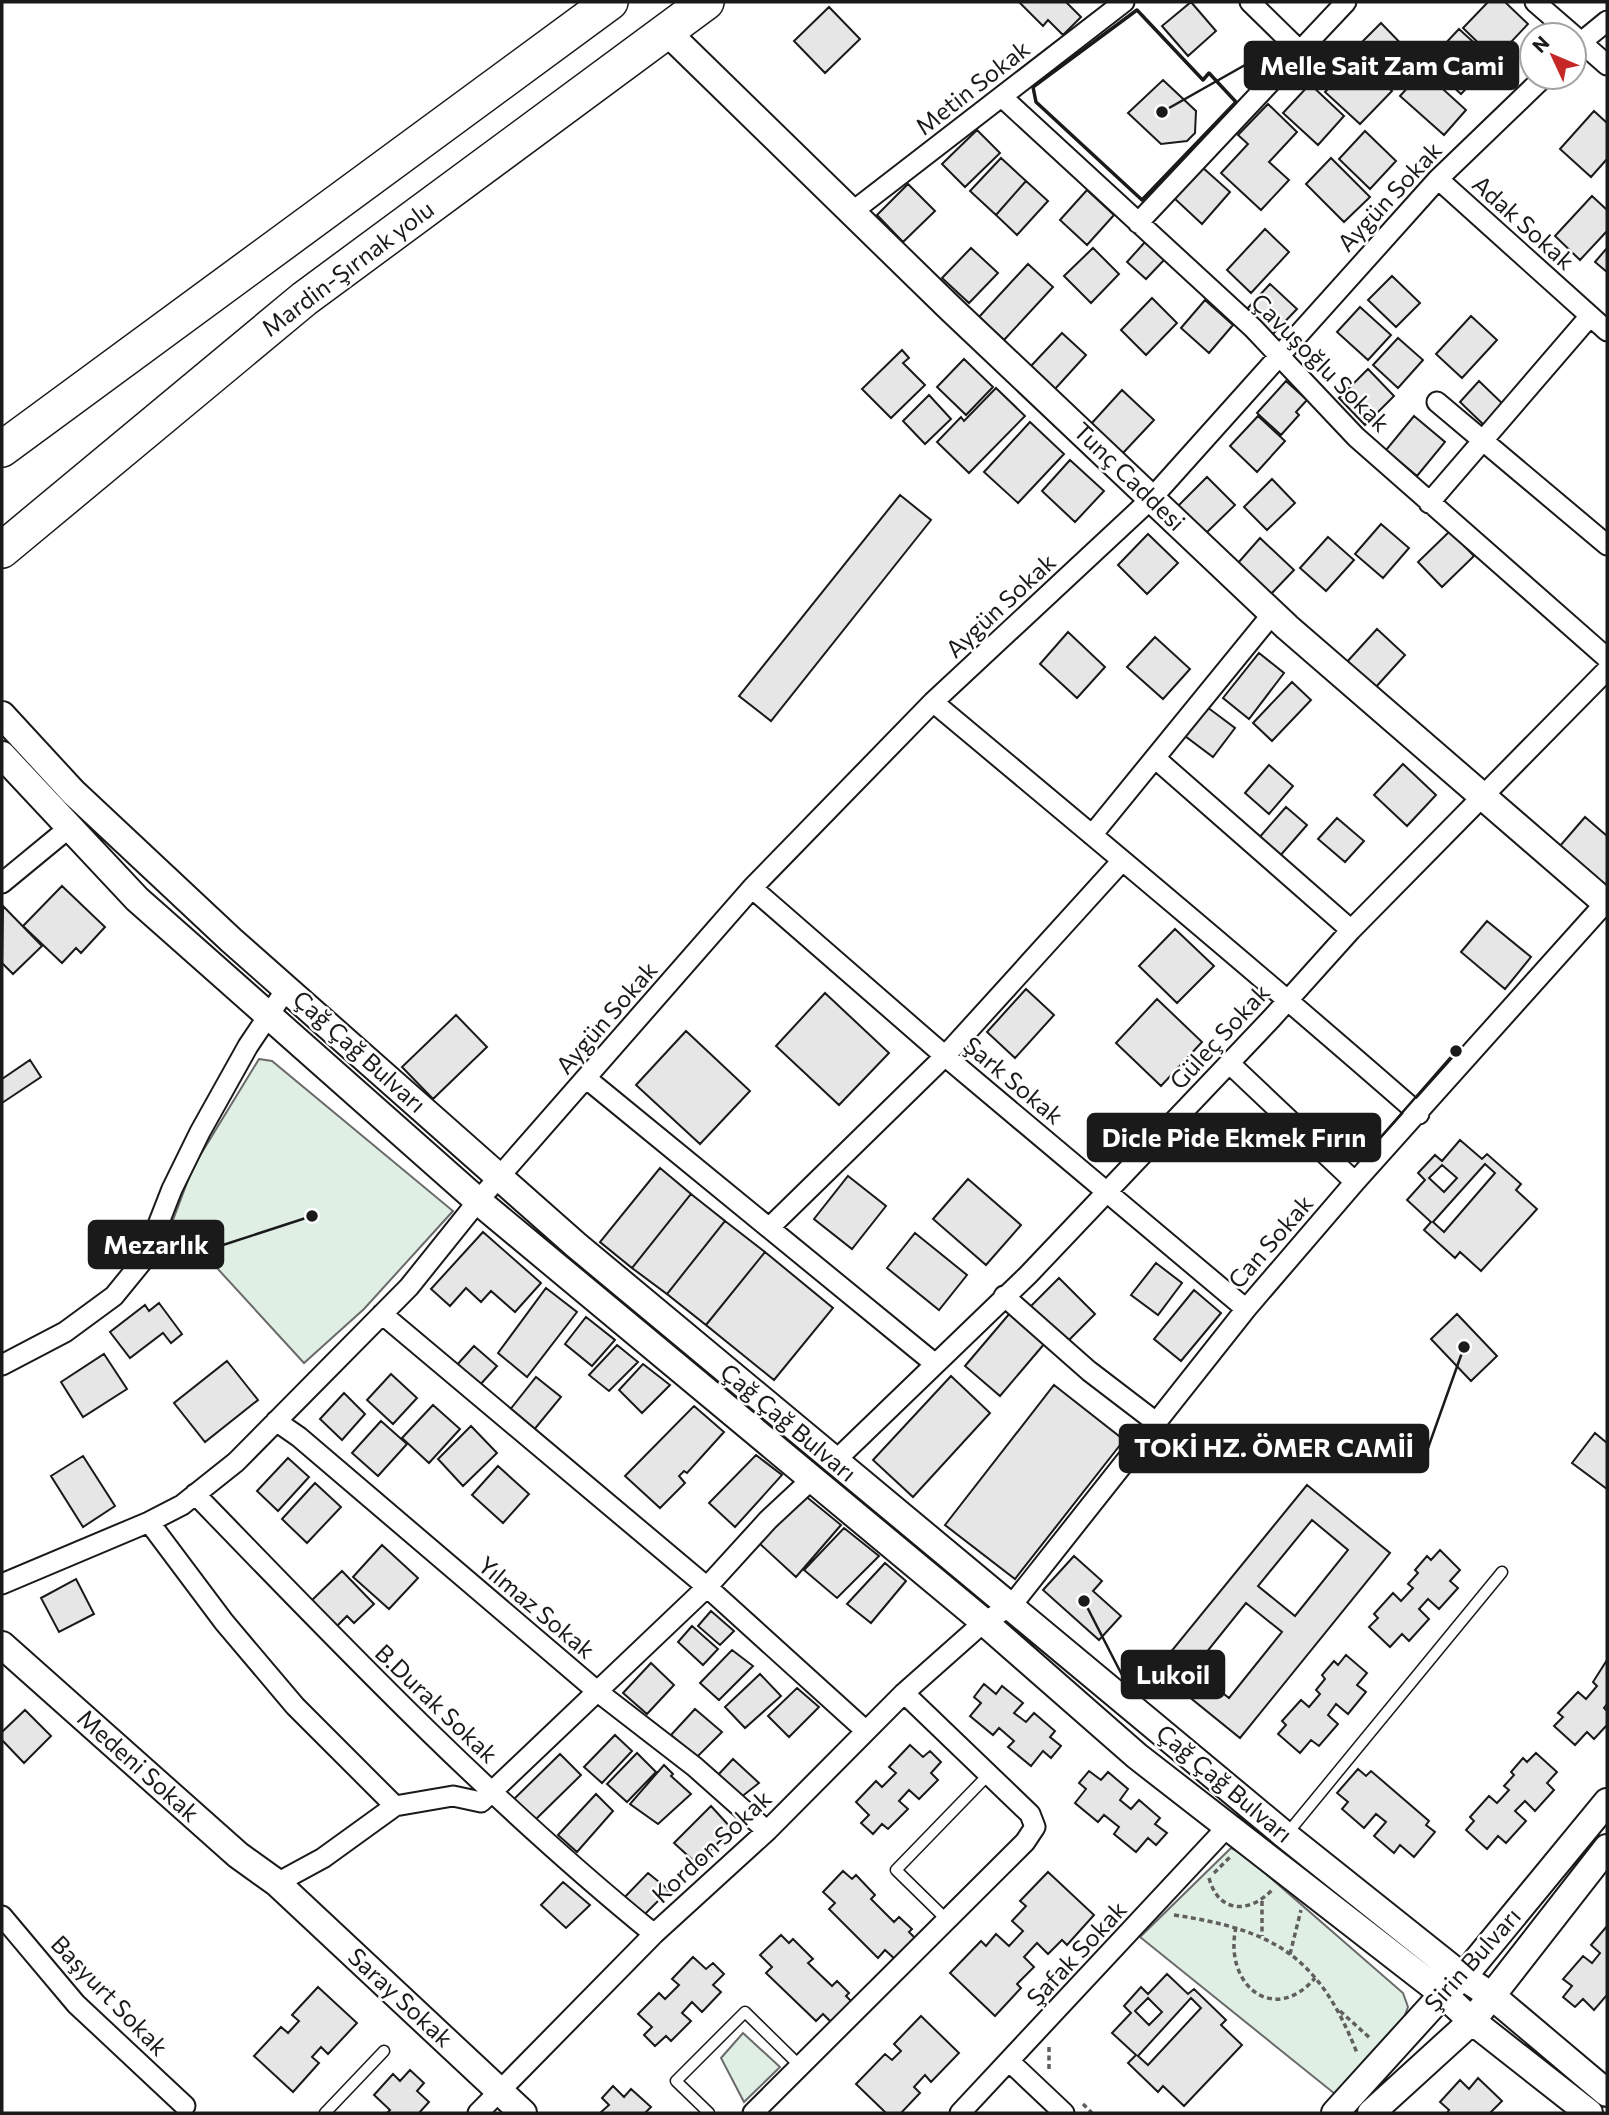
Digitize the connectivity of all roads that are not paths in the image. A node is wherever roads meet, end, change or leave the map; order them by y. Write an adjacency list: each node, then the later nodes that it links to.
1 (610, 2): 24 (highway)
2 (706, 2): 9 (highway, Mardin-Şırnak yolu)
3 (1124, 2): 15 (street, Metin Sokak)
4 (1250, 2): 12 (street)
5 (1346, 2): 12 (street)
6 (1535, 2): 8 (street)
7 (1607, 20): 10 (street)
8 (1555, 21)
9 (667, 32): 17 (main road, Tunç Caddesi); 28 (highway, Mardin-Şırnak yolu)
10 (1588, 32)
11 (1588, 50): 13 (street)
12 (1300, 51): 18 (street)
13 (1607, 65)
14 (1529, 91): 16 (street, Aygün Sokak)
15 (1002, 97): 17 (street, Metin Sokak); 18 (street, Çavuşoğlu Sokak)
16 (1438, 179): 19 (street, Adak Sokak); 21 (street, Aygün Sokak)
17 (852, 212): 25 (main road, Tunç Caddesi)
18 (1138, 223): 21 (street, Çavuşoğlu Sokak)
19 (1590, 316): 20 (street, Adak Sokak); 23 (street)
20 (1607, 331)
21 (1280, 354): 25 (street, Aygün Sokak); 26 (street, Çavuşoğlu Sokak)
22 (1437, 402): 23 (street)
23 (1481, 441): 26 (street); 27 (street)
24 (2, 449)
25 (1151, 499): 29 (main road, Tunç Caddesi); 32 (street, Aygün Sokak)
26 (1429, 503): 30 (street, Çavuşoğlu Sokak)
27 (1607, 545)
28 (2, 550)
29 (1273, 614): 35 (street); 36 (main road, Tunç Caddesi)
30 (1607, 658)
31 (1607, 670): 36 (street, Güleç Sokak)
32 (933, 702): 38 (street); 41 (street, Aygün Sokak)
33 (2, 715): 44 (main road, Çağ Çağ Bulvarı)
34 (2, 755): 37 (main road, Çağ Çağ Bulvarı)
35 (1155, 758): 38 (street); 43 (street)
36 (1483, 798): 42 (main road, Tunç Caddesi); 43 (street, Güleç Sokak)
37 (70, 827): 40 (street); 46 (main road, Çağ Çağ Bulvarı)
38 (1092, 835): 39 (street)
39 (1121, 862): 45 (street); 47 (street)
40 (2, 883)
41 (752, 888): 47 (street, Şark Sokak); 49 (street, Aygün Sokak)
42 (1607, 903): 50 (street, Can Sokak)
43 (1351, 930): 45 (street, Güleç Sokak)
44 (287, 988): 46 (street); 51 (main road, Çağ Çağ Bulvarı)
45 (1288, 1000): 48 (street, Güleç Sokak); 50 (street)
46 (269, 1019): 54 (main road, Çağ Çağ Bulvarı); 60 (street)
47 (945, 1056): 53 (street, Şark Sokak); 55 (street)
48 (1229, 1063): 52 (street); 53 (street, Güleç Sokak)
49 (587, 1079): 51 (street, Aygün Sokak); 55 (street)
50 (1419, 1114): 52 (street, Can Sokak)
51 (498, 1178): 54 (street, Aygün Sokak); 63 (main road, Çağ Çağ Bulvarı)
52 (1355, 1182): 57 (street, Can Sokak)
53 (1108, 1191): 56 (street, Güleç Sokak); 57 (street, Şark Sokak)
54 (478, 1201): 58 (street, Aygün Sokak); 64 (main road, Çağ Çağ Bulvarı)
55 (769, 1228): 59 (street)
56 (1004, 1296): 59 (street, Güleç Sokak); 62 (street)
57 (1246, 1309): 62 (street, Can Sokak)
58 (382, 1314): 61 (street, Aygün Sokak); 69 (street)
59 (934, 1363): 63 (street, Güleç Sokak)
60 (2, 1365)
61 (276, 1421): 65 (street, Aygün Sokak); 73 (street, Yılmaz Sokak)
62 (1157, 1423): 70 (street, Can Sokak)
63 (834, 1462): 70 (main road, Çağ Çağ Bulvarı)
64 (812, 1479): 69 (street); 71 (main road, Çağ Çağ Bulvarı)
65 (195, 1494): 66 (street, Aygün Sokak); 77 (street, B.Durak Sokak)
66 (149, 1522): 68 (street, Aygün Sokak); 79 (street)
67 (1502, 1572): 82 (lane)
68 (2, 1584)
69 (707, 1587): 73 (street); 75 (street)
70 (1011, 1606): 71 (street, Can Sokak); 82 (main road, Çağ Çağ Bulvarı)
71 (984, 1622): 74 (street, Kordon Sokak); 80 (main road, Çağ Çağ Bulvarı)
72 (7, 1658): 84 (main road, Medeni Sokak)
73 (598, 1692): 77 (street); 81 (street, Yılmaz Sokak)
74 (904, 1693): 75 (street, Kordon Sokak); 76 (street)
75 (866, 1731): 81 (street, Kordon Sokak)
76 (989, 1774): 86 (street); 86 (lane)
77 (491, 1792): 79 (street); 87 (street, B.Durak Sokak)
78 (1607, 1802): 88 (main road, Şirin Bulvarı)
79 (395, 1806): 84 (street)
80 (1228, 1826): 88 (main road, Çağ Çağ Bulvarı); 92 (street, Şafak Sokak)
81 (767, 1831): 87 (street, Kordon Sokak)
82 (1285, 1835): 88 (main road, Çağ Çağ Bulvarı)
83 (1607, 1848): 89 (main road, Şirin Bulvarı)
84 (277, 1883): 94 (main road, Saray Sokak)
85 (2, 1916): 97 (street, Başyurt Sokak)
86 (947, 1920): 93 (street)
87 (654, 1934): 94 (street, Kordon Sokak)
88 (1453, 1985): 89 (main road, Çağ Çağ Bulvarı); 90 (main road, Çağ Çağ Bulvarı); 104 (main road, Şirin Bulvarı)
89 (1492, 1996): 90 (main road, Şirin Bulvarı); 95 (main road, Çağ Çağ Bulvarı)
90 (1472, 2021): 105 (main road, Şirin Bulvarı); 106 (main road, Çağ Çağ Bulvarı)
91 (384, 2051): 98 (lane)
92 (1010, 2062): 96 (street); 103 (street, Şafak Sokak)
93 (800, 2066): 101 (lane); 102 (street)
94 (500, 2091): 99 (street, Kordon Sokak); 100 (main road, Saray Sokak)
95 (1607, 2093)
96 (1069, 2105)
97 (185, 2106)
98 (325, 2113)
99 (478, 2113)
100 (523, 2113)
101 (709, 2113)
102 (753, 2113)
103 (960, 2113)
104 (1335, 2113)
105 (1371, 2113)
106 (1589, 2113)

